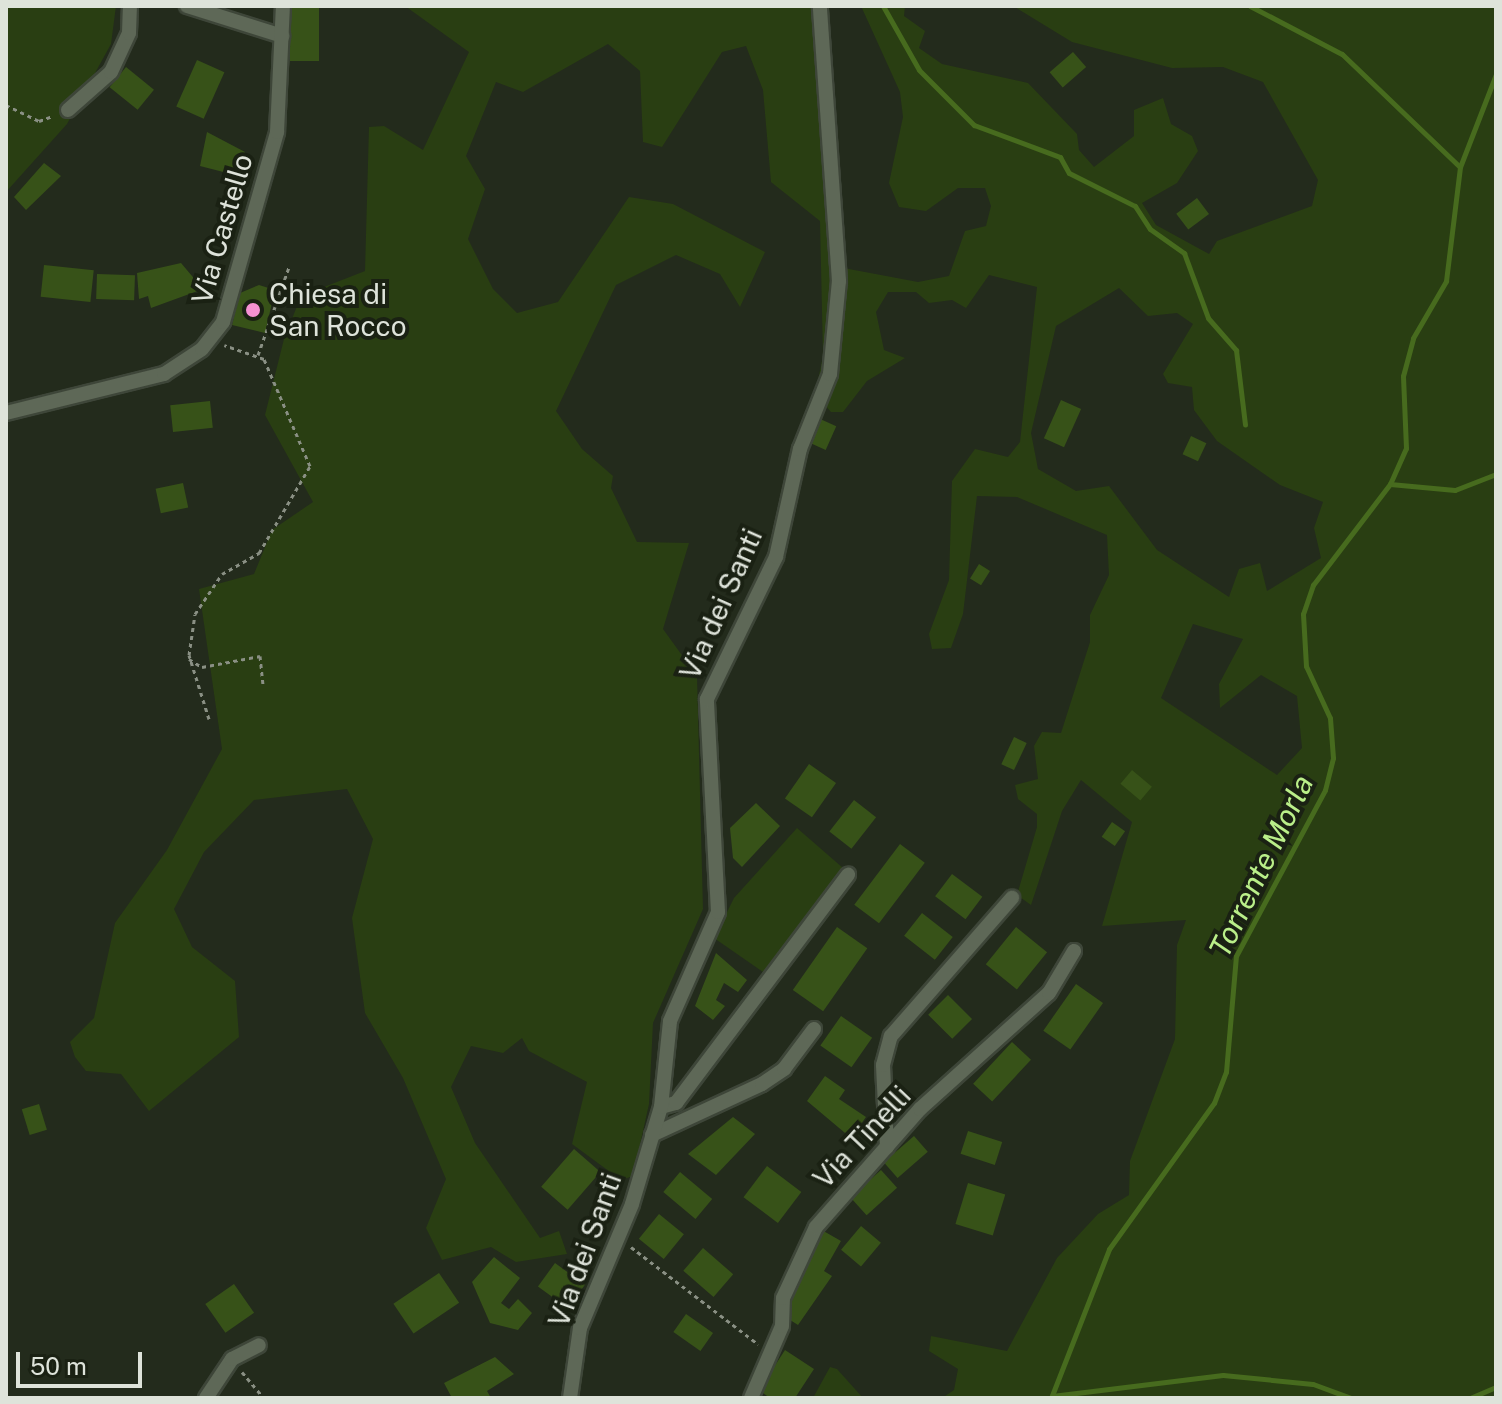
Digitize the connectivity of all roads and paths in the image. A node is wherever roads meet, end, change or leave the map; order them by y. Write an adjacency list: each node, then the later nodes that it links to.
1 (130, 6): 7 (street)
2 (187, 6): 5 (street)
3 (283, 6): 5 (street, Via Castello)
4 (820, 6): 19 (street, Via dei Santi)
5 (282, 36): 9 (street, Via Castello)
6 (6, 105): 7 (path)
7 (68, 110)
8 (289, 267): 10 (path)
9 (208, 341): 10 (path); 11 (street, Via Castello)
10 (258, 355): 12 (path)
11 (6, 413)
12 (189, 659): 13 (path); 14 (path)
13 (263, 684)
14 (209, 719)
15 (848, 875): 19 (street)
16 (1012, 898): 21 (street)
17 (1074, 951): 21 (street, Via Tinelli)
18 (814, 1029): 20 (street)
19 (661, 1107): 20 (street, Via dei Santi)
20 (652, 1135): 22 (street, Via dei Santi)
21 (887, 1147): 24 (street, Via Tinelli)
22 (619, 1237): 24 (path); 28 (street, Via dei Santi)
23 (259, 1345): 25 (street)
24 (771, 1352): 29 (street, Via Tinelli)
25 (232, 1359): 26 (street); 27 (path)
26 (206, 1398)
27 (264, 1398)
28 (570, 1398)
29 (751, 1398)

